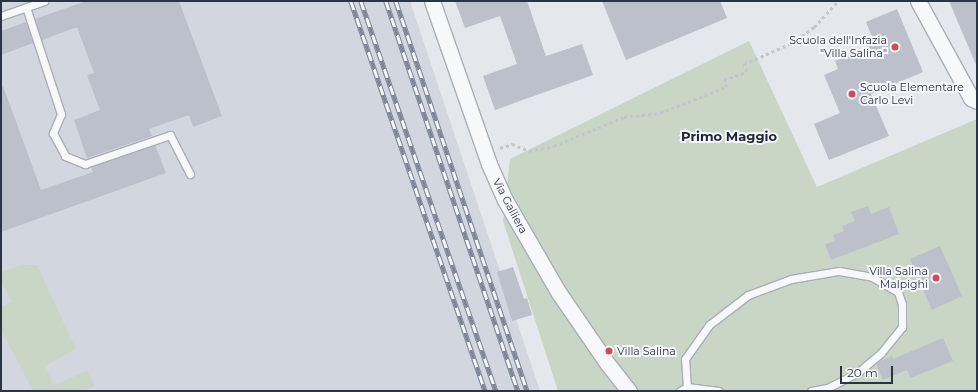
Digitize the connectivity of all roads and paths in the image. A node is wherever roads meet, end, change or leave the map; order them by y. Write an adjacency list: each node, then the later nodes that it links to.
1 (44, 1): 5 (lane)
2 (432, 1): 11 (street, Via Galliera)
3 (838, 1): 8 (path)
4 (918, 1): 7 (street)
5 (26, 7): 6 (lane); 9 (lane)
6 (1, 16)
7 (977, 101)
8 (498, 148)
9 (190, 174)
10 (687, 387): 12 (lane); 13 (lane); 14 (lane)
11 (629, 391)
12 (680, 391)
13 (719, 391)
14 (811, 391)

